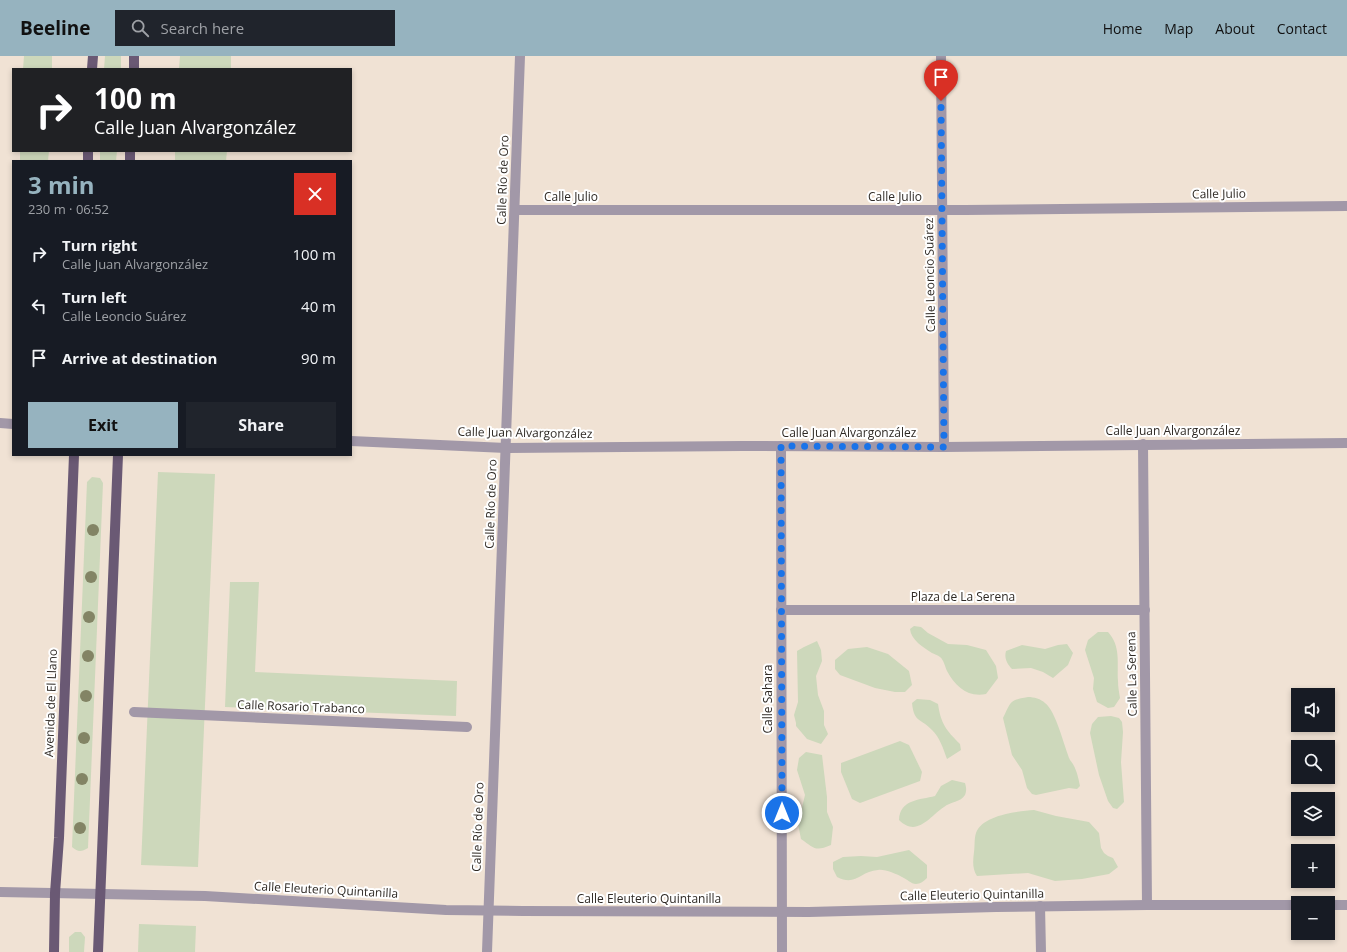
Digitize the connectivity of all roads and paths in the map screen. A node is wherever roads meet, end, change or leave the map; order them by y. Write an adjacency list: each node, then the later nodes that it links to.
1 (93, 56): 5 (main road)
2 (134, 56): 6 (main road)
3 (520, 56): 8 (street, Calle Río de Oro)
4 (941, 56): 9 (street, Calle Leoncio Suárez)
5 (92, 68)
6 (134, 68)
7 (1347, 206): 9 (street, Calle Julio)
8 (515, 210): 9 (street, Calle Julio); 17 (street, Calle Río de Oro)
9 (942, 210): 16 (street, Calle Leoncio Suárez)
10 (0, 423): 11 (street)
11 (12, 424)
12 (352, 441): 17 (street, Calle Juan Alvargonzález)
13 (1347, 443): 14 (street, Calle Juan Alvargonzález)
14 (1143, 444): 16 (street, Calle Juan Alvargonzález); 21 (street, Calle La Serena)
15 (781, 446): 16 (street, Calle Juan Alvargonzález); 17 (street, Calle Juan Alvargonzález); 20 (street, Calle Sahara)
16 (944, 447)
17 (506, 448): 32 (street, Calle Río de Oro)
18 (74, 456): 25 (main road, Avenida de El Llano)
19 (118, 456): 26 (main road)
20 (781, 610): 21 (street, Plaza de La Serena); 33 (street, Calle Sahara)
21 (1145, 610): 27 (street, Calle La Serena)
22 (134, 712): 23 (street, Calle Rosario Trabanco)
23 (467, 727)
24 (0, 892): 25 (street, Calle Eleuterio Quintanilla)
25 (56, 893): 26 (street, Calle Eleuterio Quintanilla); 34 (main road, Avenida de El Llano)
26 (101, 894): 32 (street, Calle Eleuterio Quintanilla); 35 (main road)
27 (1147, 905): 28 (street, Calle Eleuterio Quintanilla); 31 (street, Calle Eleuterio Quintanilla)
28 (1291, 905)
29 (1335, 905): 30 (street)
30 (1347, 905)
31 (1040, 906): 33 (street, Calle Eleuterio Quintanilla); 38 (street)
32 (487, 910): 33 (street, Calle Eleuterio Quintanilla); 36 (street, Calle Río de Oro)
33 (783, 912): 37 (street, Calle Sahara)
34 (54, 952)
35 (98, 952)
36 (487, 952)
37 (782, 952)
38 (1041, 952)

